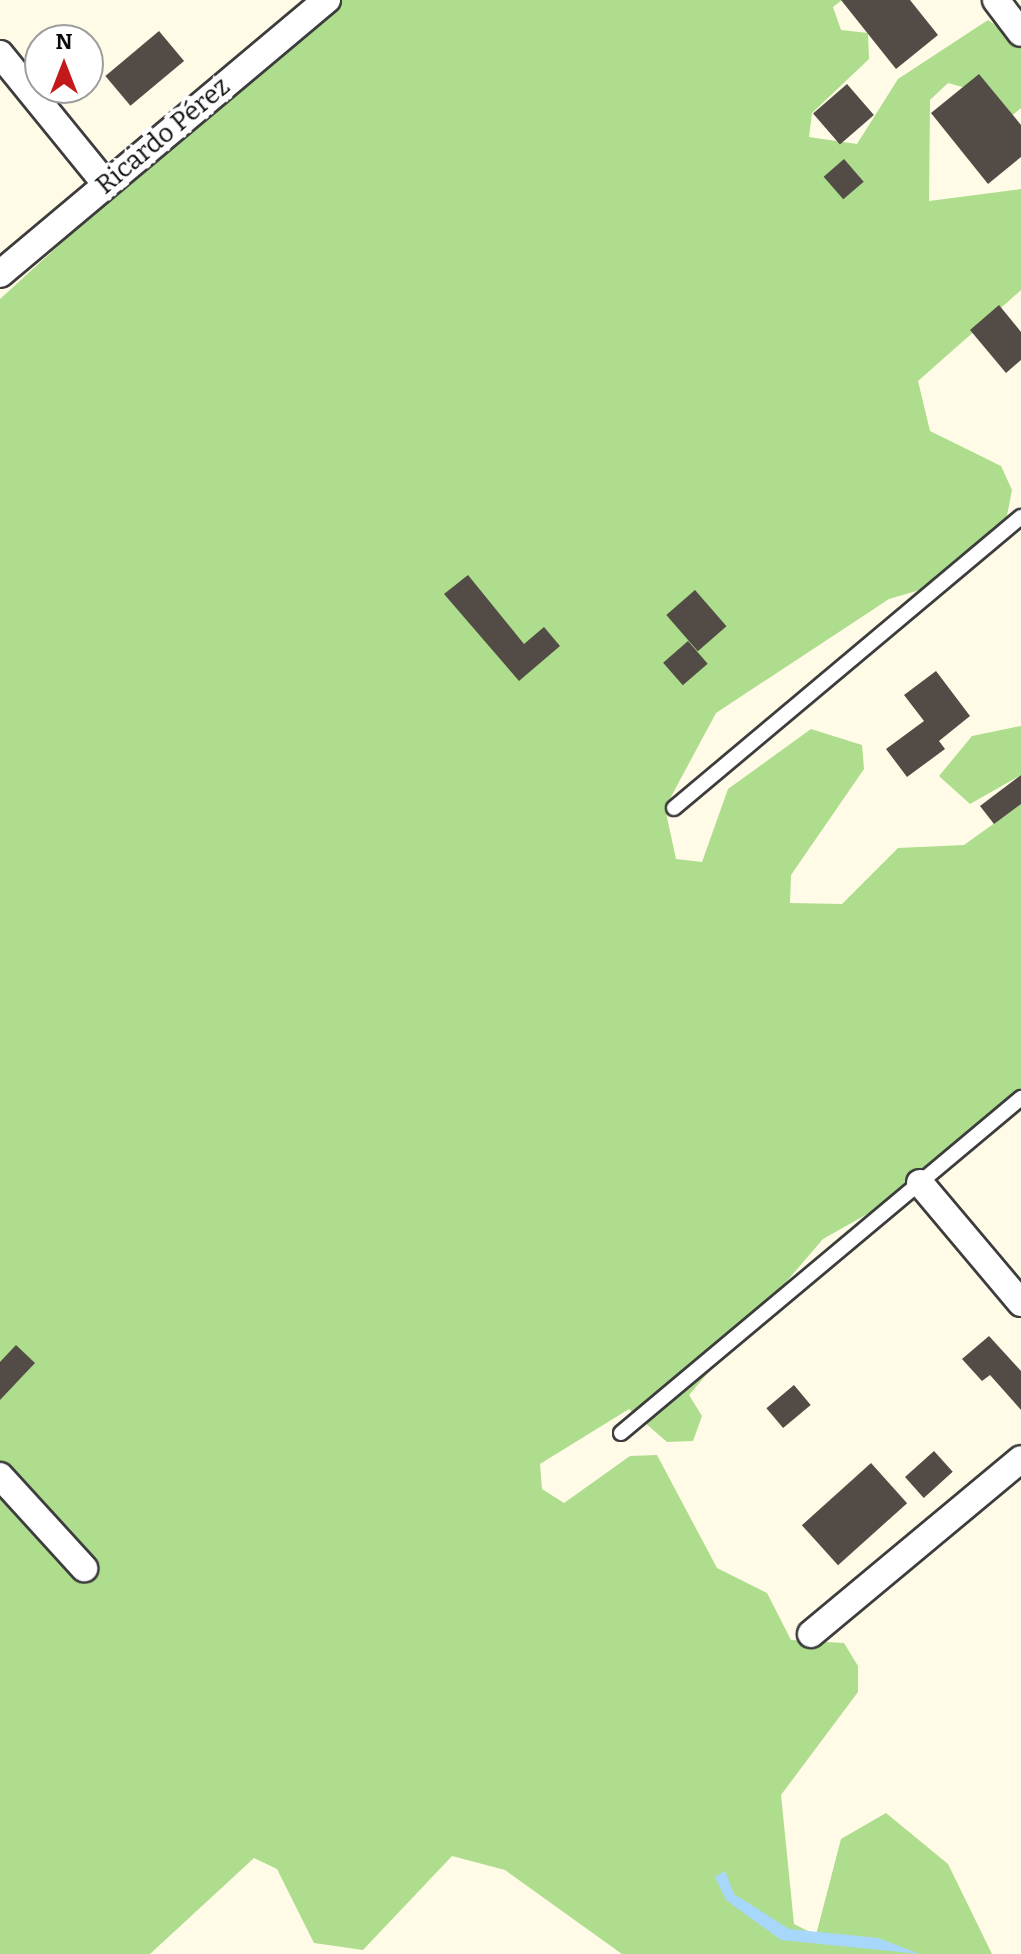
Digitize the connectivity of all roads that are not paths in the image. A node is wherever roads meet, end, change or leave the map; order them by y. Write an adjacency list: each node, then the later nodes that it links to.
1 (327, 0): 5 (street, Ricardo Pérez)
2 (996, 0): 3 (street)
3 (1021, 33)
4 (0, 54): 5 (street)
5 (105, 183): 6 (street, Ricardo Pérez)
6 (0, 274)
7 (1021, 517): 8 (lane)
8 (674, 808)
9 (1021, 1098): 10 (lane)
10 (920, 1183): 11 (street); 12 (lane)
11 (1021, 1303)
12 (621, 1433)
13 (1021, 1459): 16 (street)
14 (0, 1476): 15 (street)
15 (84, 1568)
16 (811, 1634)

